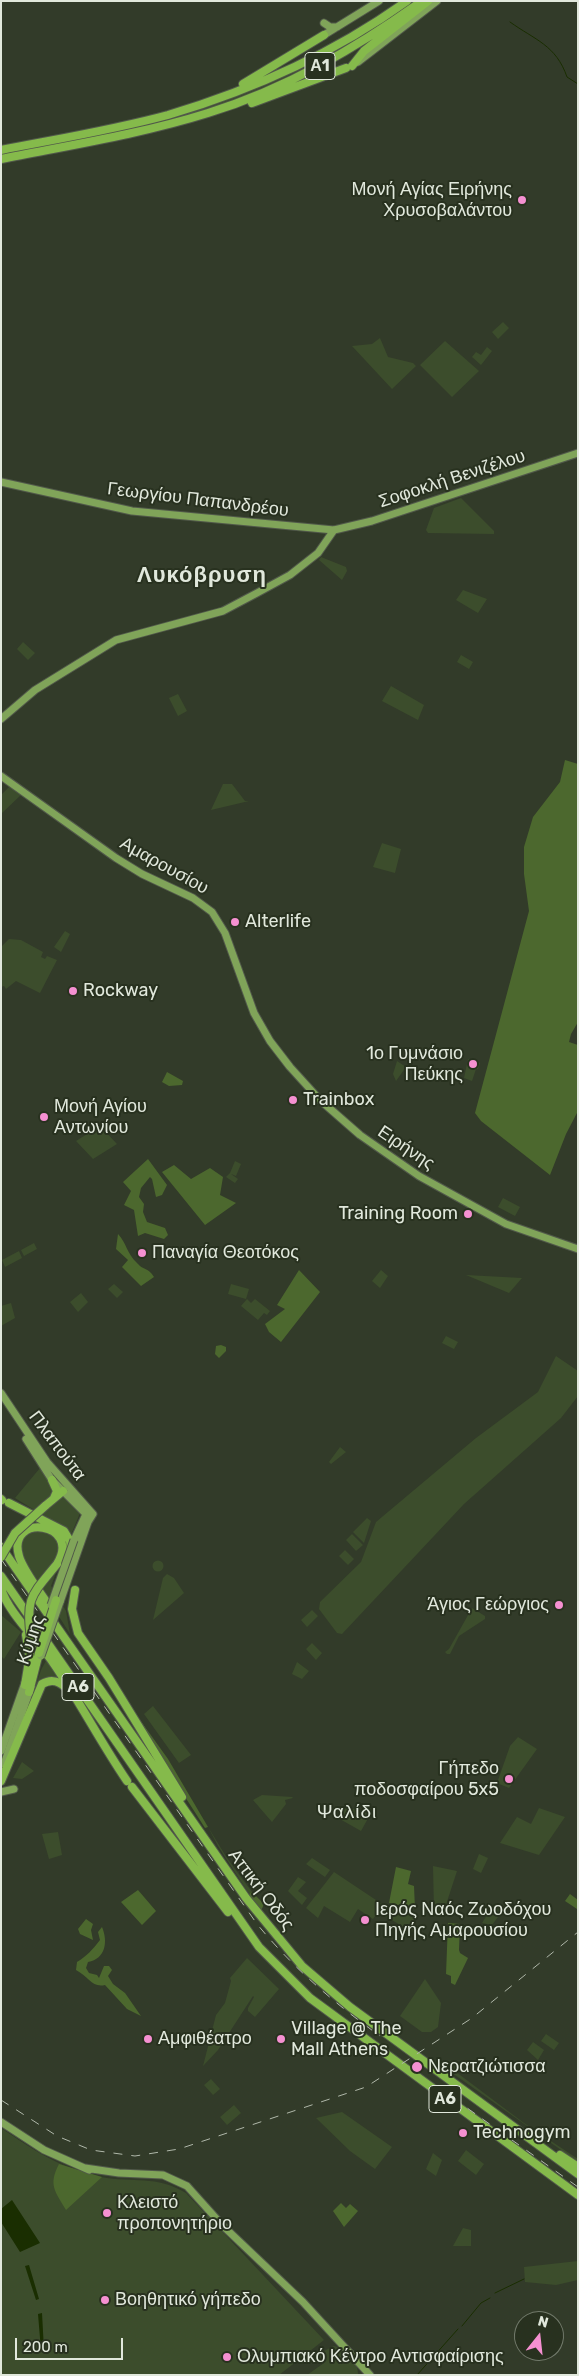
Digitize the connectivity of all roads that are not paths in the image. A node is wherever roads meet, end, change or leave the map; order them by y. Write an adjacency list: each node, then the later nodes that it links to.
1 (379, 1): 7 (main road)
2 (407, 1): 10 (highway, Α1)
3 (422, 1): 11 (highway, Α1)
4 (428, 1): 9 (highway)
5 (437, 1): 9 (main road)
6 (324, 23): 7 (main road)
7 (337, 27): 8 (main road)
8 (324, 35): 10 (highway)
9 (349, 67): 11 (highway)
10 (205, 102): 12 (highway, Α1)
11 (208, 113): 13 (highway, Α1)
12 (1, 150)
13 (1, 159)
14 (578, 453): 16 (main road, Σοφοκλή Βενιζέλου)
15 (1, 482): 16 (main road, Γεωργίου Παπανδρέου)
16 (334, 530): 17 (main road)
17 (1, 719)
18 (1, 776): 19 (main road, Αμαρουσίου)
19 (316, 1094): 20 (main road, Ειρήνης)
20 (578, 1247)
21 (1, 1393): 24 (main road, Πλαπούτα)
22 (1, 1401): 23 (main road, Πλαπούτα)
23 (52, 1480): 24 (main road, Πλαπούτα); 25 (highway)
24 (67, 1491): 25 (highway); 27 (main road, Πλαπούτα)
25 (54, 1498): 29 (highway, bridge)
26 (4, 1501): 33 (highway)
27 (89, 1514): 33 (main road, Κύμης); 36 (main road, Κύμης, bridge)
28 (1, 1547): 35 (highway, Αττική Οδός / Α6)
29 (1, 1557)
30 (1, 1576): 46 (highway, Αττική Οδός / Α6)
31 (1, 1588): 34 (highway)
32 (75, 1590): 45 (highway)
33 (59, 1599): 36 (highway, bridge)
34 (5, 1603): 37 (highway); 39 (highway)
35 (74, 1652): 37 (highway, bridge); 45 (highway, Αττική Οδός / Α6)
36 (39, 1653): 38 (highway)
37 (30, 1660): 38 (highway)
38 (27, 1689): 40 (main road, Κύμης); 41 (main road, Κύμης)
39 (84, 1709): 42 (highway); 46 (highway)
40 (1, 1751)
41 (1, 1772)
42 (1, 1781)
43 (14, 1789): 44 (main road)
44 (1, 1792)
45 (201, 1833): 47 (highway, Αττική Οδός / Α6)
46 (248, 1933): 54 (highway, Αττική Οδός / Α6)
47 (489, 2110): 49 (highway); 52 (highway, Αττική Οδός / Α6)
48 (1, 2122): 50 (main road)
49 (578, 2167)
50 (85, 2168): 53 (main road); 55 (main road)
51 (172, 2171): 53 (main road)
52 (578, 2174)
53 (181, 2182): 55 (main road)
54 (577, 2195)
55 (203, 2205): 56 (main road)
56 (370, 2375)

